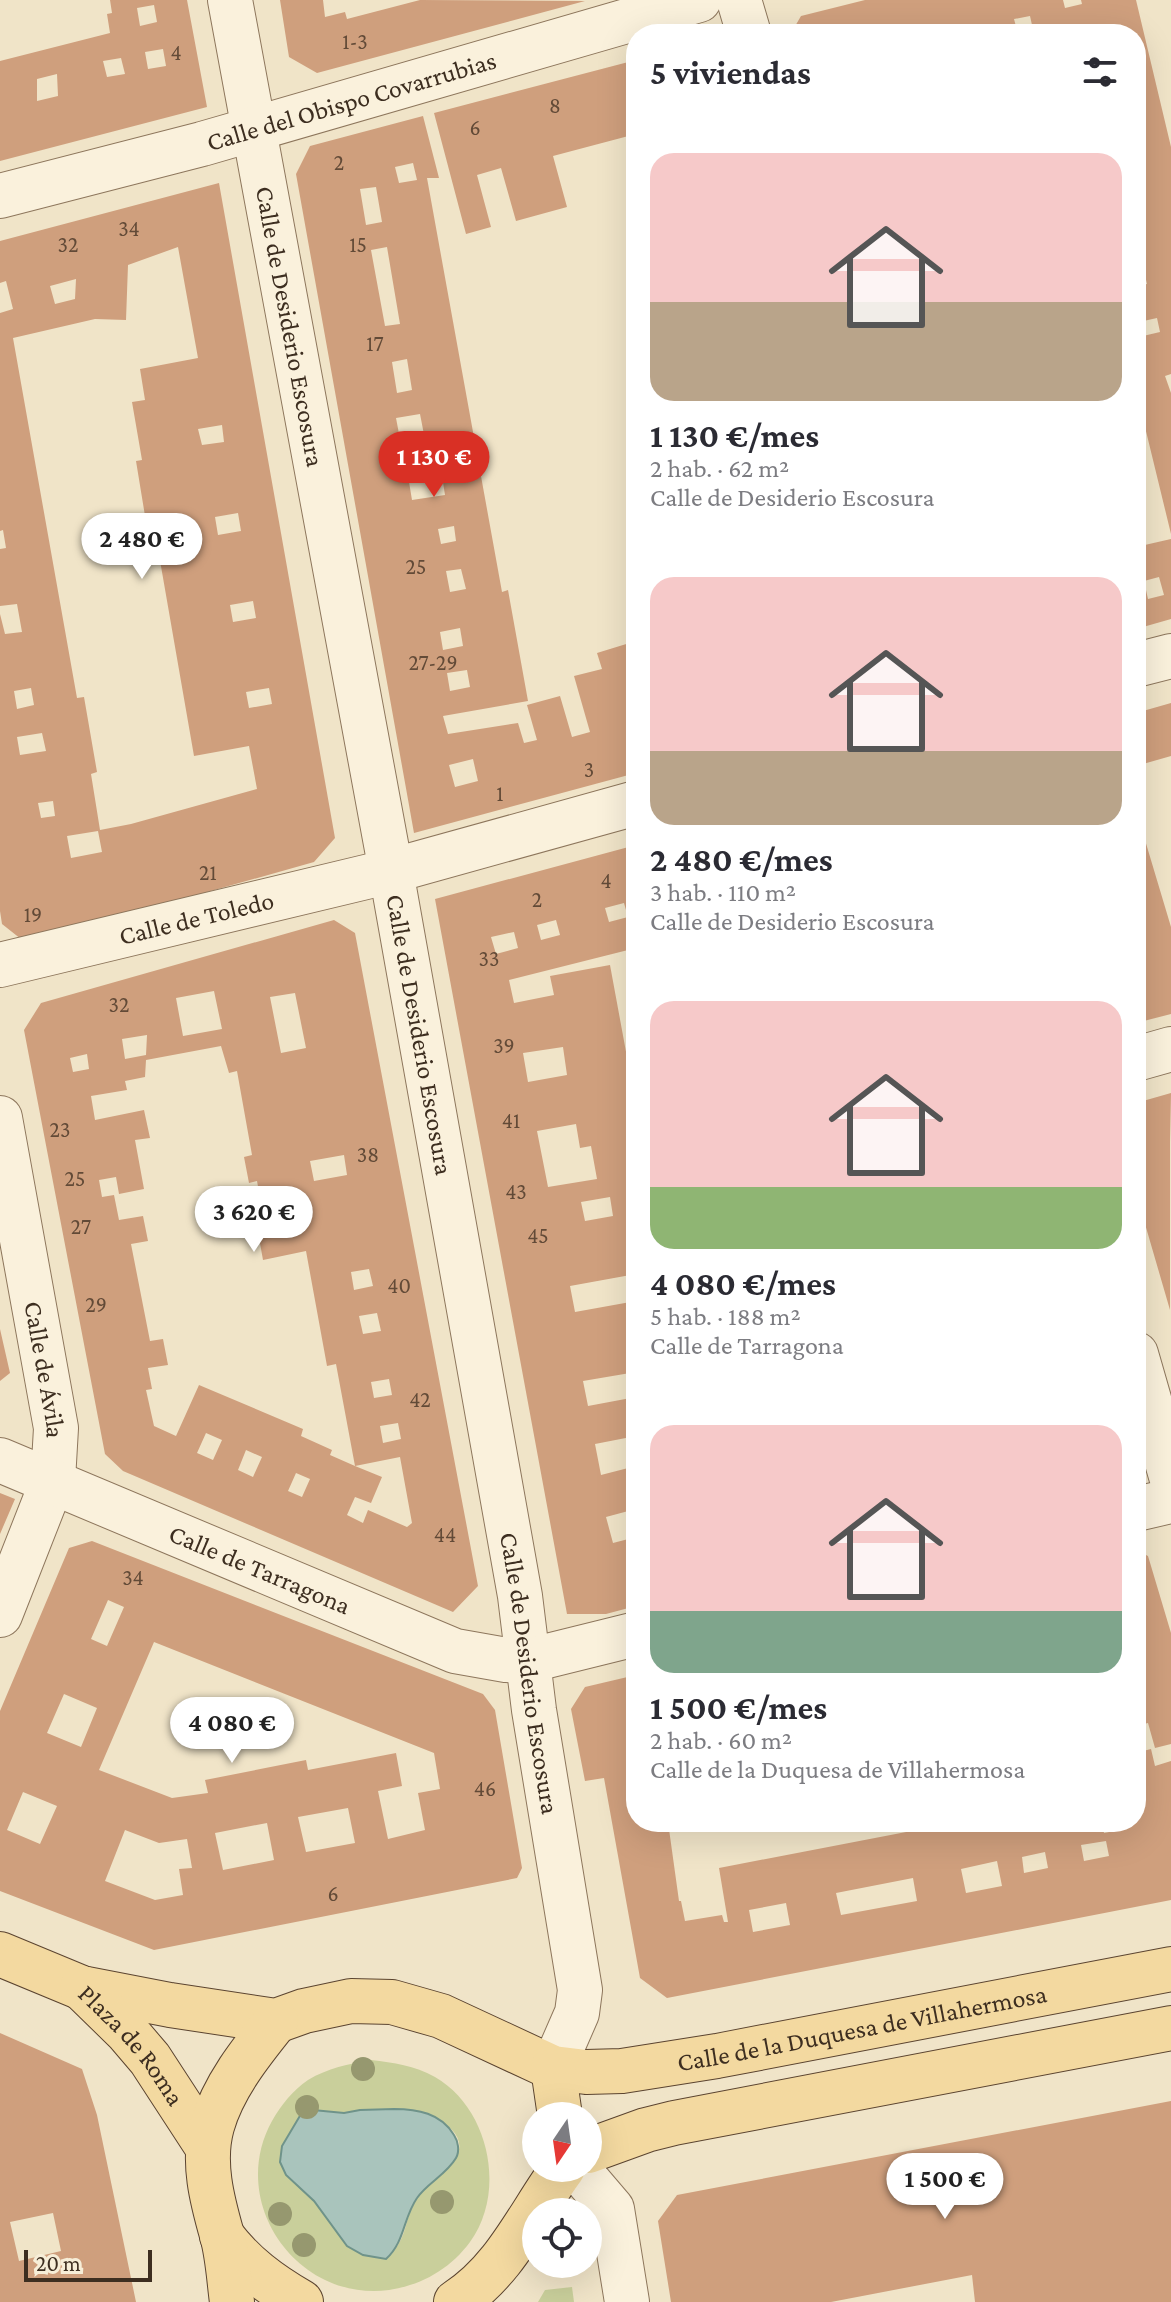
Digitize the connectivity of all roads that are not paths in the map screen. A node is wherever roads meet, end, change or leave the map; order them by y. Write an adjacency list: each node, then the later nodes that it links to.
1 (230, 0): 5 (street, Calle de Desiderio Escosura)
2 (699, 0): 5 (street, Calle del Obispo Covarrubias)
3 (739, 0): 4 (street)
4 (746, 24)
5 (255, 129): 6 (street, Calle del Obispo Covarrubias); 10 (street, Calle de Desiderio Escosura)
6 (0, 196)
7 (1171, 656): 8 (street)
8 (1146, 662)
9 (626, 806): 10 (street, Calle de Toledo)
10 (391, 871): 11 (street, Calle de Toledo); 23 (street, Calle de Desiderio Escosura)
11 (0, 965)
12 (1171, 1049): 13 (street)
13 (1146, 1056)
14 (0, 1118): 18 (street, Calle de Ávila)
15 (1146, 1389): 17 (street)
16 (0, 1460): 18 (street, Calle de Tarragona)
17 (1171, 1476)
18 (53, 1480): 21 (street, Calle de Ávila); 23 (street, Calle de Tarragona)
19 (1171, 1501): 20 (street)
20 (1146, 1507)
21 (0, 1615)
22 (626, 1636): 23 (street)
23 (527, 1661): 29 (street, Calle de Desiderio Escosura)
24 (0, 1954): 26 (main road)
25 (1171, 1969): 29 (main road, Calle de la Duquesa de Villahermosa)
26 (82, 1988): 27 (main road, Plaza de Roma); 32 (main road, Plaza de Roma)
27 (276, 2021): 29 (main road, Plaza de Roma); 32 (main road, Plaza de Roma)
28 (1171, 2028): 31 (main road)
29 (553, 2068): 30 (main road)
30 (558, 2102)
31 (602, 2145)
32 (208, 2148): 35 (main road, Plaza de Roma)
33 (554, 2182): 36 (main road)
34 (589, 2182): 39 (street)
35 (222, 2236): 37 (main road, Plaza de Roma); 38 (main road, Plaza de Roma)
36 (466, 2298)
37 (232, 2302)
38 (301, 2302)
39 (627, 2302)

